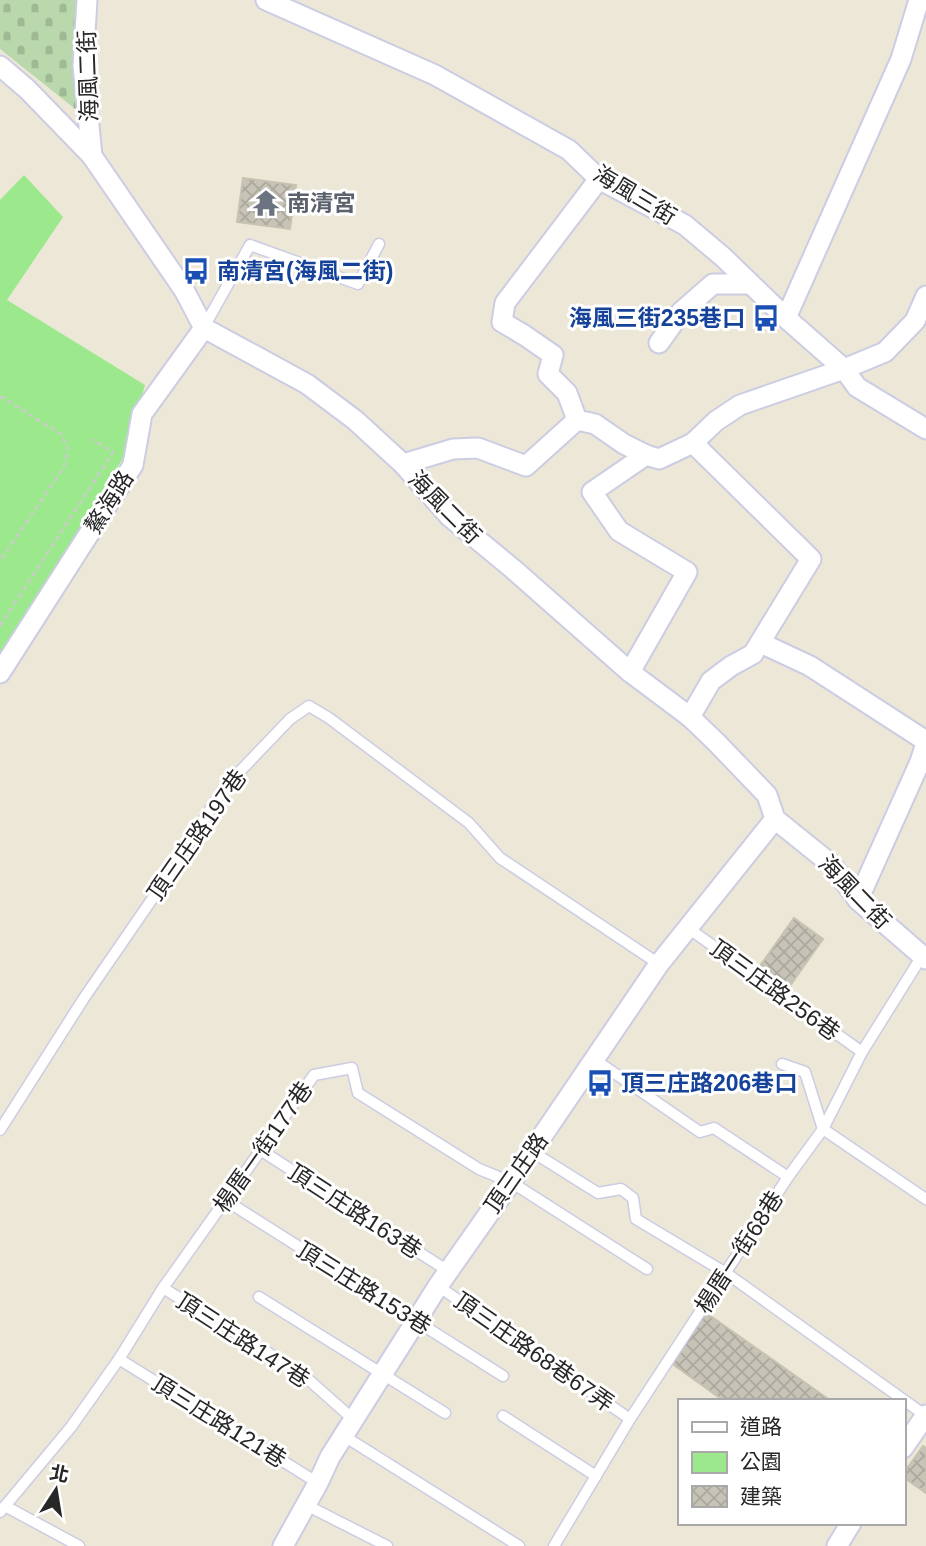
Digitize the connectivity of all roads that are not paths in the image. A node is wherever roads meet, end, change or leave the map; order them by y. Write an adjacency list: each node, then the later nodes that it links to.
1 (87, 0): 5 (street, 海風二街)
2 (266, 0): 6 (street, 海風三街)
3 (919, 0): 10 (street)
4 (0, 66): 5 (street)
5 (92, 156): 11 (street, 海風二街)
6 (598, 179): 8 (street, 海風三街); 14 (street)
7 (379, 244): 11 (lane)
8 (750, 284): 10 (street, 海風三街); 12 (street)
9 (926, 296): 13 (street)
10 (786, 318): 13 (street, 海風三街)
11 (204, 328): 18 (street, 海風二街); 21 (street, 鰲海路)
12 (659, 343)
13 (844, 369): 15 (street, 海風三街); 16 (street)
14 (576, 420): 17 (street); 18 (street)
15 (926, 429)
16 (693, 443): 17 (street); 19 (street)
17 (646, 455): 20 (street)
18 (403, 464): 20 (street, 海風二街)
19 (761, 643): 22 (street); 23 (street)
20 (631, 672): 22 (street, 海風二街)
21 (0, 673)
22 (690, 717): 24 (street, 海風二街)
23 (926, 742): 25 (street)
24 (775, 819): 25 (street, 海風二街); 26 (street, 頂三庄路)
25 (858, 900): 27 (street, 海風二街)
26 (688, 928): 28 (street, 頂三庄路); 29 (lane, 頂三庄路256巷)
27 (924, 958): 29 (lane, 楊厝一街68巷)
28 (659, 964): 30 (street, 頂三庄路); 33 (lane, 頂三庄路197巷)
29 (862, 1052): 32 (lane, 楊厝一街68巷)
30 (594, 1059): 35 (street, 頂三庄路); 36 (lane)
31 (782, 1064): 32 (lane)
32 (823, 1129): 36 (lane, 楊厝一街68巷); 38 (lane)
33 (0, 1130)
34 (262, 1150): 37 (lane, 楊厝一街177巷); 39 (lane, 楊厝一街177巷); 42 (lane, 頂三庄路163巷)
35 (531, 1151): 37 (street, 頂三庄路); 41 (lane)
36 (788, 1177): 41 (lane, 楊厝一街68巷)
37 (511, 1182): 40 (lane, 楊厝一街177巷); 42 (street, 頂三庄路)
38 (926, 1199)
39 (225, 1200): 43 (lane, 楊厝一街177巷); 45 (lane, 頂三庄路153巷)
40 (647, 1269)
41 (726, 1273): 49 (lane); 54 (lane, 楊厝一街68巷)
42 (443, 1278): 45 (street, 頂三庄路); 54 (lane, 頂三庄路68巷67弄)
43 (163, 1289): 46 (lane, 楊厝一街177巷); 55 (lane, 頂三庄路147巷)
44 (259, 1297): 47 (lane)
45 (415, 1321): 47 (street, 頂三庄路); 48 (lane, 頂三庄路153巷)
46 (119, 1359): 58 (lane, 頂三庄路121巷); 60 (lane, 楊厝一街177巷)
47 (382, 1374): 51 (lane); 55 (street, 頂三庄路)
48 (503, 1376)
49 (903, 1399)
50 (905, 1400): 52 (lane)
51 (445, 1413)
52 (926, 1415): 56 (street)
53 (503, 1416): 57 (lane)
54 (630, 1419): 57 (lane, 楊厝一街68巷)
55 (349, 1428): 58 (street, 頂三庄路); 65 (lane, 頂三庄路147巷)
56 (905, 1445)
57 (596, 1476): 66 (lane, 楊厝一街68巷)
58 (318, 1483): 59 (street, 頂三庄路)
59 (306, 1505): 63 (street, 頂三庄路); 64 (lane)
60 (2, 1509): 62 (lane)
61 (850, 1525): 67 (street)
62 (79, 1546)
63 (283, 1546)
64 (387, 1546)
65 (519, 1546)
66 (554, 1546)
67 (837, 1546)

